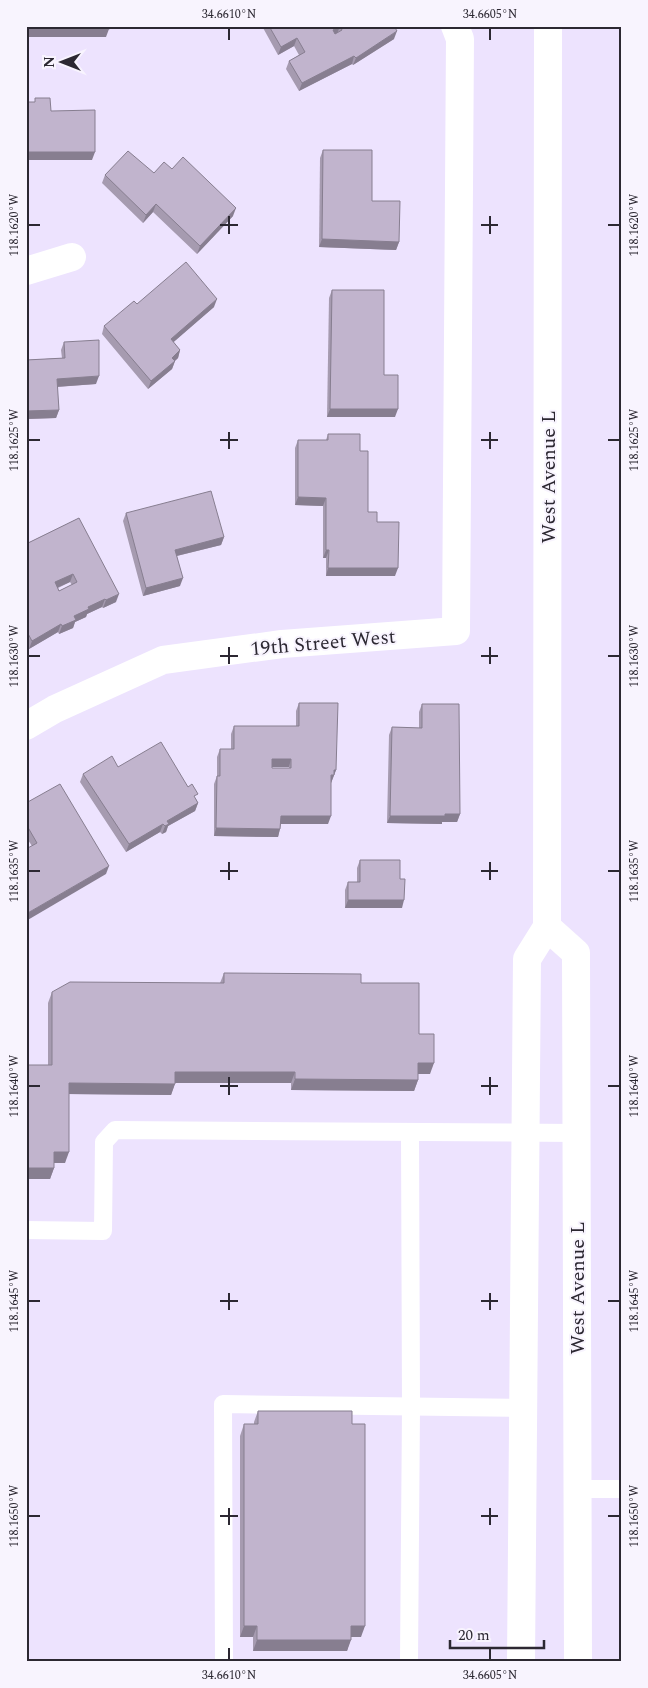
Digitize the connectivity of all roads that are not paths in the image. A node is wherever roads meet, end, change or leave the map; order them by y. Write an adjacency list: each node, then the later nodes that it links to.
1 (455, 26): 5 (main road, 19th Street West)
2 (548, 26): 6 (main road, West Avenue L)
3 (72, 258): 4 (main road)
4 (26, 271)
5 (26, 726)
6 (548, 927): 8 (main road); 9 (main road, West Avenue L)
7 (410, 1132): 8 (lane); 10 (lane); 11 (lane)
8 (525, 1133): 9 (lane); 12 (main road)
9 (576, 1133): 13 (main road, West Avenue L)
10 (26, 1230)
11 (412, 1407): 12 (lane); 15 (lane); 16 (lane)
12 (524, 1408): 17 (main road)
13 (577, 1489): 14 (lane); 18 (main road, West Avenue L)
14 (622, 1489)
15 (224, 1662)
16 (409, 1662)
17 (521, 1662)
18 (578, 1662)

